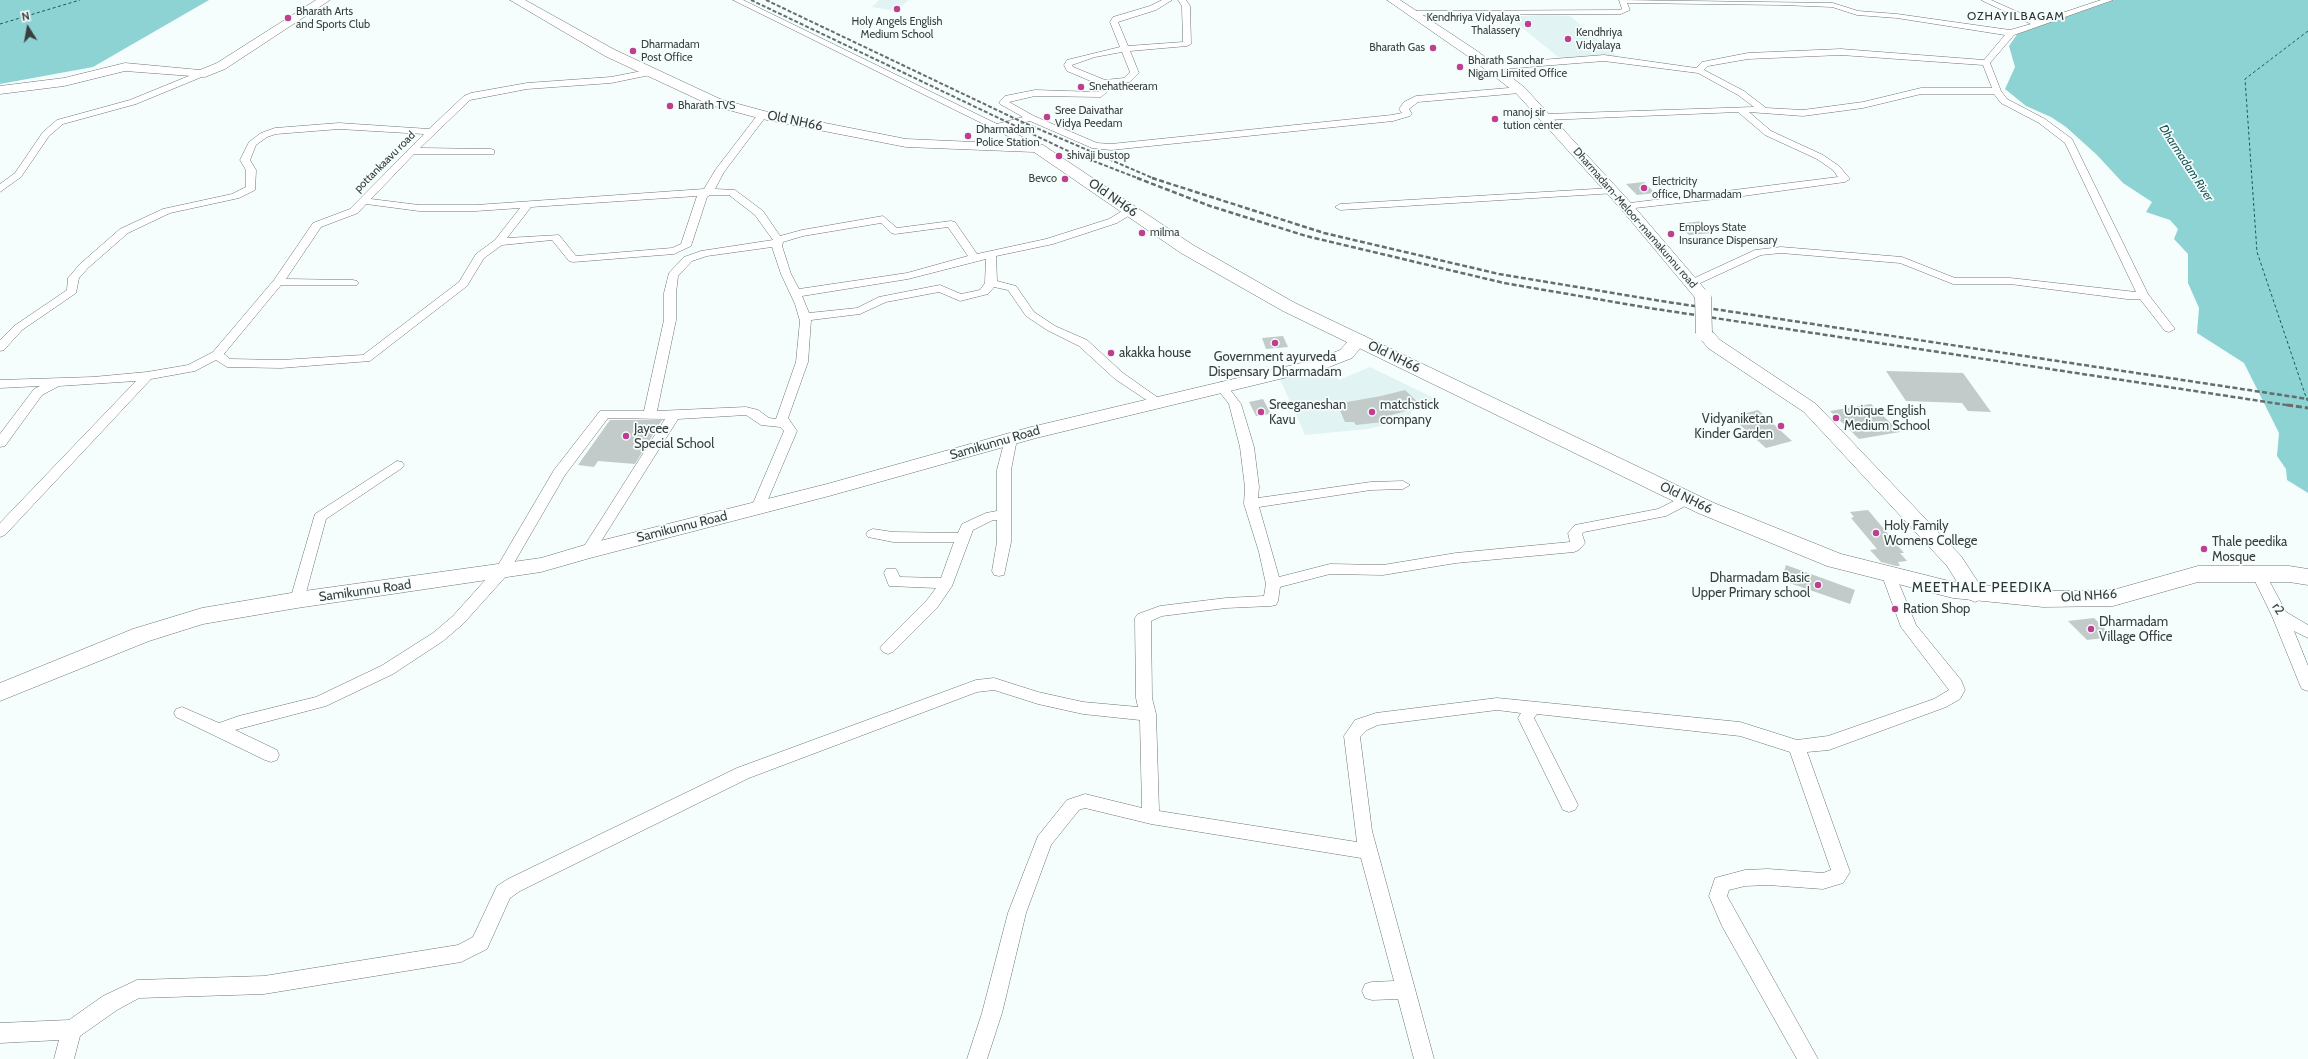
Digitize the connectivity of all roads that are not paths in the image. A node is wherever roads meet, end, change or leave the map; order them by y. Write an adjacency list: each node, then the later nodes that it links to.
1 (324, 0): 17 (main road)
2 (516, 0): 16 (main road, Old NH66)
3 (737, 0): 27 (street)
4 (1168, 0): 12 (street)
5 (1182, 0): 12 (street)
6 (1393, 0): 9 (main road, Dharmadam-Meloor-mamakunnu road)
7 (1985, 0): 10 (street)
8 (2109, 0): 10 (street)
9 (1413, 13): 11 (street); 14 (main road, Dharmadam-Meloor-mamakunnu road)
10 (2038, 24): 11 (street)
11 (2011, 33): 13 (street)
12 (1124, 49): 18 (street); 18 (street)
13 (1986, 62): 15 (street); 21 (street)
14 (1490, 66): 15 (street); 20 (main road, Dharmadam-Meloor-mamakunnu road)
15 (1700, 71): 23 (street)
16 (652, 72): 24 (main road, Old NH66); 28 (street, pottankaavu road)
17 (201, 74): 19 (main road); 32 (street)
18 (1104, 83): 26 (street)
19 (0, 90)
20 (1520, 90): 25 (main road, Dharmadam-Meloor-mamakunnu road); 26 (street)
21 (1997, 91): 23 (street); 50 (street)
22 (1740, 109): 23 (street); 25 (street); 37 (street)
23 (1764, 110)
24 (762, 115): 29 (main road, Old NH66); 34 (street)
25 (1546, 117): 33 (main road, Dharmadam-Meloor-mamakunnu road)
26 (1031, 118): 27 (street)
27 (996, 127): 29 (street)
28 (432, 132): 30 (street, pottankaavu road); 55 (street)
29 (1038, 148): 39 (main road, Old NH66)
30 (412, 151): 31 (street); 35 (street, pottankaavu road)
31 (491, 152)
32 (0, 189)
33 (1612, 191): 37 (main road, Dharmadam-Meloor-mamakunnu road); 38 (street)
34 (708, 192): 36 (street); 40 (street); 41 (street)
35 (363, 201): 36 (street); 45 (street, pottankaavu road)
36 (528, 204): 40 (street)
37 (1626, 206): 48 (main road, Dharmadam-Meloor-mamakunnu road)
38 (1340, 207)
39 (1131, 210): 42 (street); 54 (main road, Old NH66)
40 (499, 242): 56 (street)
41 (778, 242): 43 (street); 49 (street); 62 (street)
42 (991, 254): 43 (street); 47 (street)
43 (974, 258): 44 (street)
44 (901, 277): 49 (street); 51 (street)
45 (278, 282): 46 (street); 56 (street, pottankaavu road)
46 (353, 283)
47 (991, 283): 51 (street); 61 (street)
48 (1692, 283): 50 (street); 85 (main road, Dharmadam-Meloor-mamakunnu road, bridge)
49 (797, 294): 52 (street)
50 (2143, 295): 53 (street)
51 (900, 296): 52 (street)
52 (804, 317): 64 (street)
53 (2169, 328)
54 (1359, 340): 60 (main road, Samikunnu Road); 69 (main road, Old NH66)
55 (0, 347)
56 (217, 355): 57 (street, pottankaavu road)
57 (147, 376): 58 (street, pottankaavu road); 73 (street)
58 (58, 383): 59 (street, pottankaavu road); 66 (street)
59 (0, 384)
60 (1221, 386): 61 (main road, Samikunnu Road); 70 (street)
61 (1158, 402): 65 (main road, Samikunnu Road)
62 (650, 413): 63 (street); 77 (street)
63 (674, 415): 64 (street); 76 (street)
64 (784, 422): 71 (street)
65 (1011, 439): 71 (main road, Samikunnu Road); 72 (street)
66 (0, 443)
67 (397, 466): 86 (street)
68 (1403, 485): 70 (street)
69 (1688, 499): 80 (main road, Old NH66); 84 (street)
70 (1251, 504): 84 (street)
71 (758, 508): 76 (main road, Samikunnu Road)
72 (1003, 515): 75 (street); 78 (street)
73 (0, 532)
74 (873, 534): 75 (street)
75 (963, 538): 83 (street)
76 (588, 551): 77 (main road, Samikunnu Road)
77 (502, 571): 86 (main road, Samikunnu Road); 95 (street)
78 (999, 571)
79 (891, 573): 83 (street)
80 (1888, 573): 85 (main road, Old NH66); 96 (street)
81 (2259, 575): 82 (main road, Old NH66); 85 (main road, Old NH66); 87 (street, r2)
82 (2298, 576)
83 (946, 583): 89 (street)
84 (1273, 584): 94 (street)
85 (1975, 594)
86 (297, 600): 91 (main road, Samikunnu Road)
87 (2280, 616): 88 (street, r2); 90 (street)
88 (2308, 632)
89 (888, 648)
90 (2308, 685)
91 (0, 692)
92 (1532, 708): 96 (street); 98 (street); 100 (street)
93 (182, 713): 95 (street)
94 (1148, 714): 99 (street); 103 (street)
95 (219, 730): 97 (street)
96 (1797, 747): 108 (street)
97 (271, 755)
98 (1569, 805)
99 (1151, 817): 100 (street); 106 (street)
100 (1368, 851): 102 (street)
101 (1372, 990): 102 (street)
102 (1406, 990): 107 (street)
103 (72, 1030): 104 (street); 105 (street)
104 (0, 1033)
105 (64, 1059)
106 (977, 1059)
107 (1424, 1059)
108 (1808, 1059)

